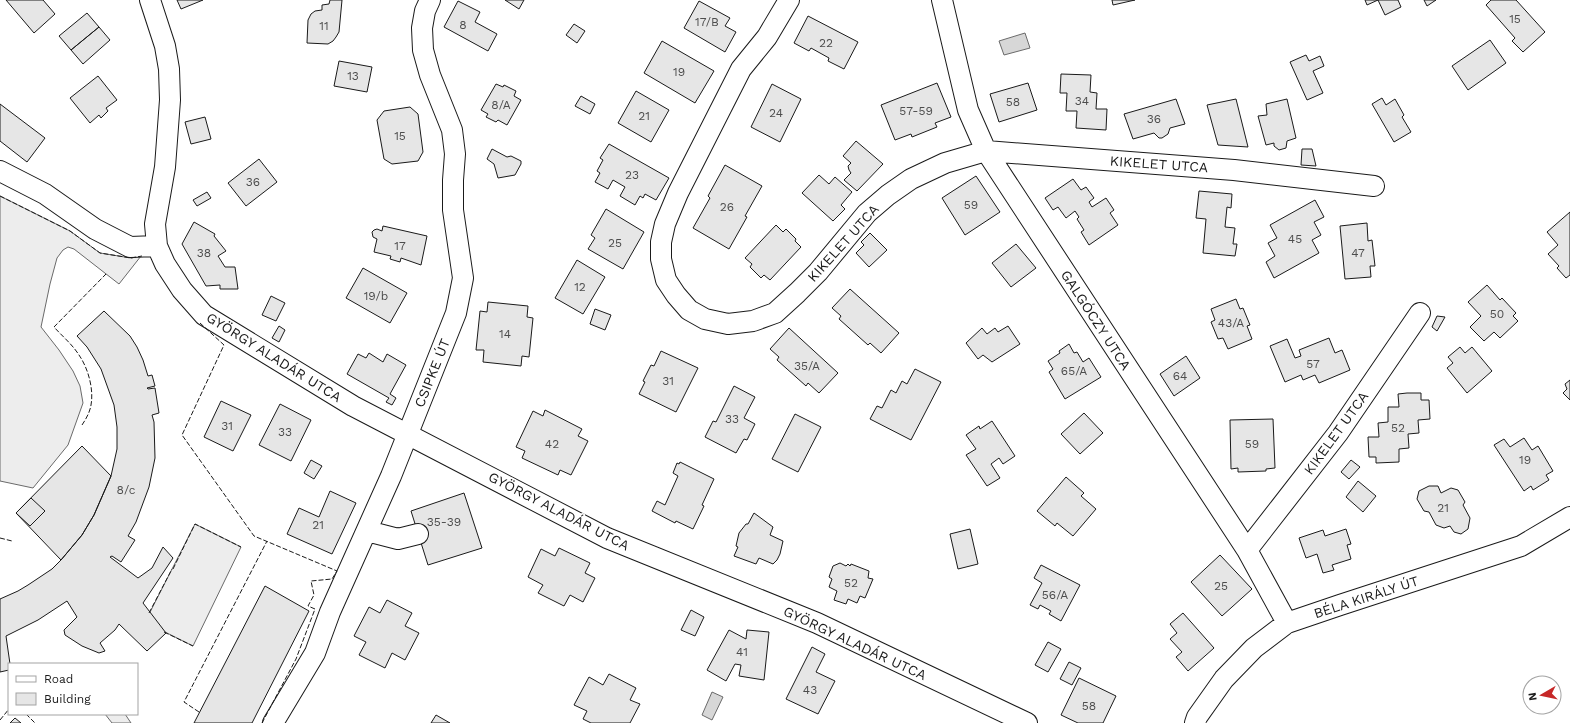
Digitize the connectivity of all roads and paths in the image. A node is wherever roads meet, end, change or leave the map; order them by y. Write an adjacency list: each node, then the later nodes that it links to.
1 (150, 0): 8 (street, GYÖRGY ALADÁR UTCA)
2 (430, 0): 10 (street, CSIPKE ÚT)
3 (789, 0): 5 (street, KIKELET UTCA)
4 (942, 0): 5 (street, GALGÓCZY UTCA)
5 (986, 151): 7 (street, KIKELET UTCA); 14 (street, GALGÓCZY UTCA)
6 (0, 171): 8 (street)
7 (1374, 186)
8 (157, 246): 10 (street, GYÖRGY ALADÁR UTCA)
9 (1420, 313): 14 (street, KIKELET UTCA)
10 (408, 434): 12 (street, CSIPKE ÚT); 17 (street, GYÖRGY ALADÁR UTCA)
11 (1570, 517): 15 (street, BÉLA KIRÁLY ÚT)
12 (367, 531): 13 (street); 16 (street, CSIPKE ÚT)
13 (418, 534)
14 (1247, 550): 15 (street, GALGÓCZY UTCA)
15 (1287, 623): 18 (street, BÉLA KIRÁLY ÚT)
16 (273, 723)
17 (1026, 723)
18 (1195, 723)

